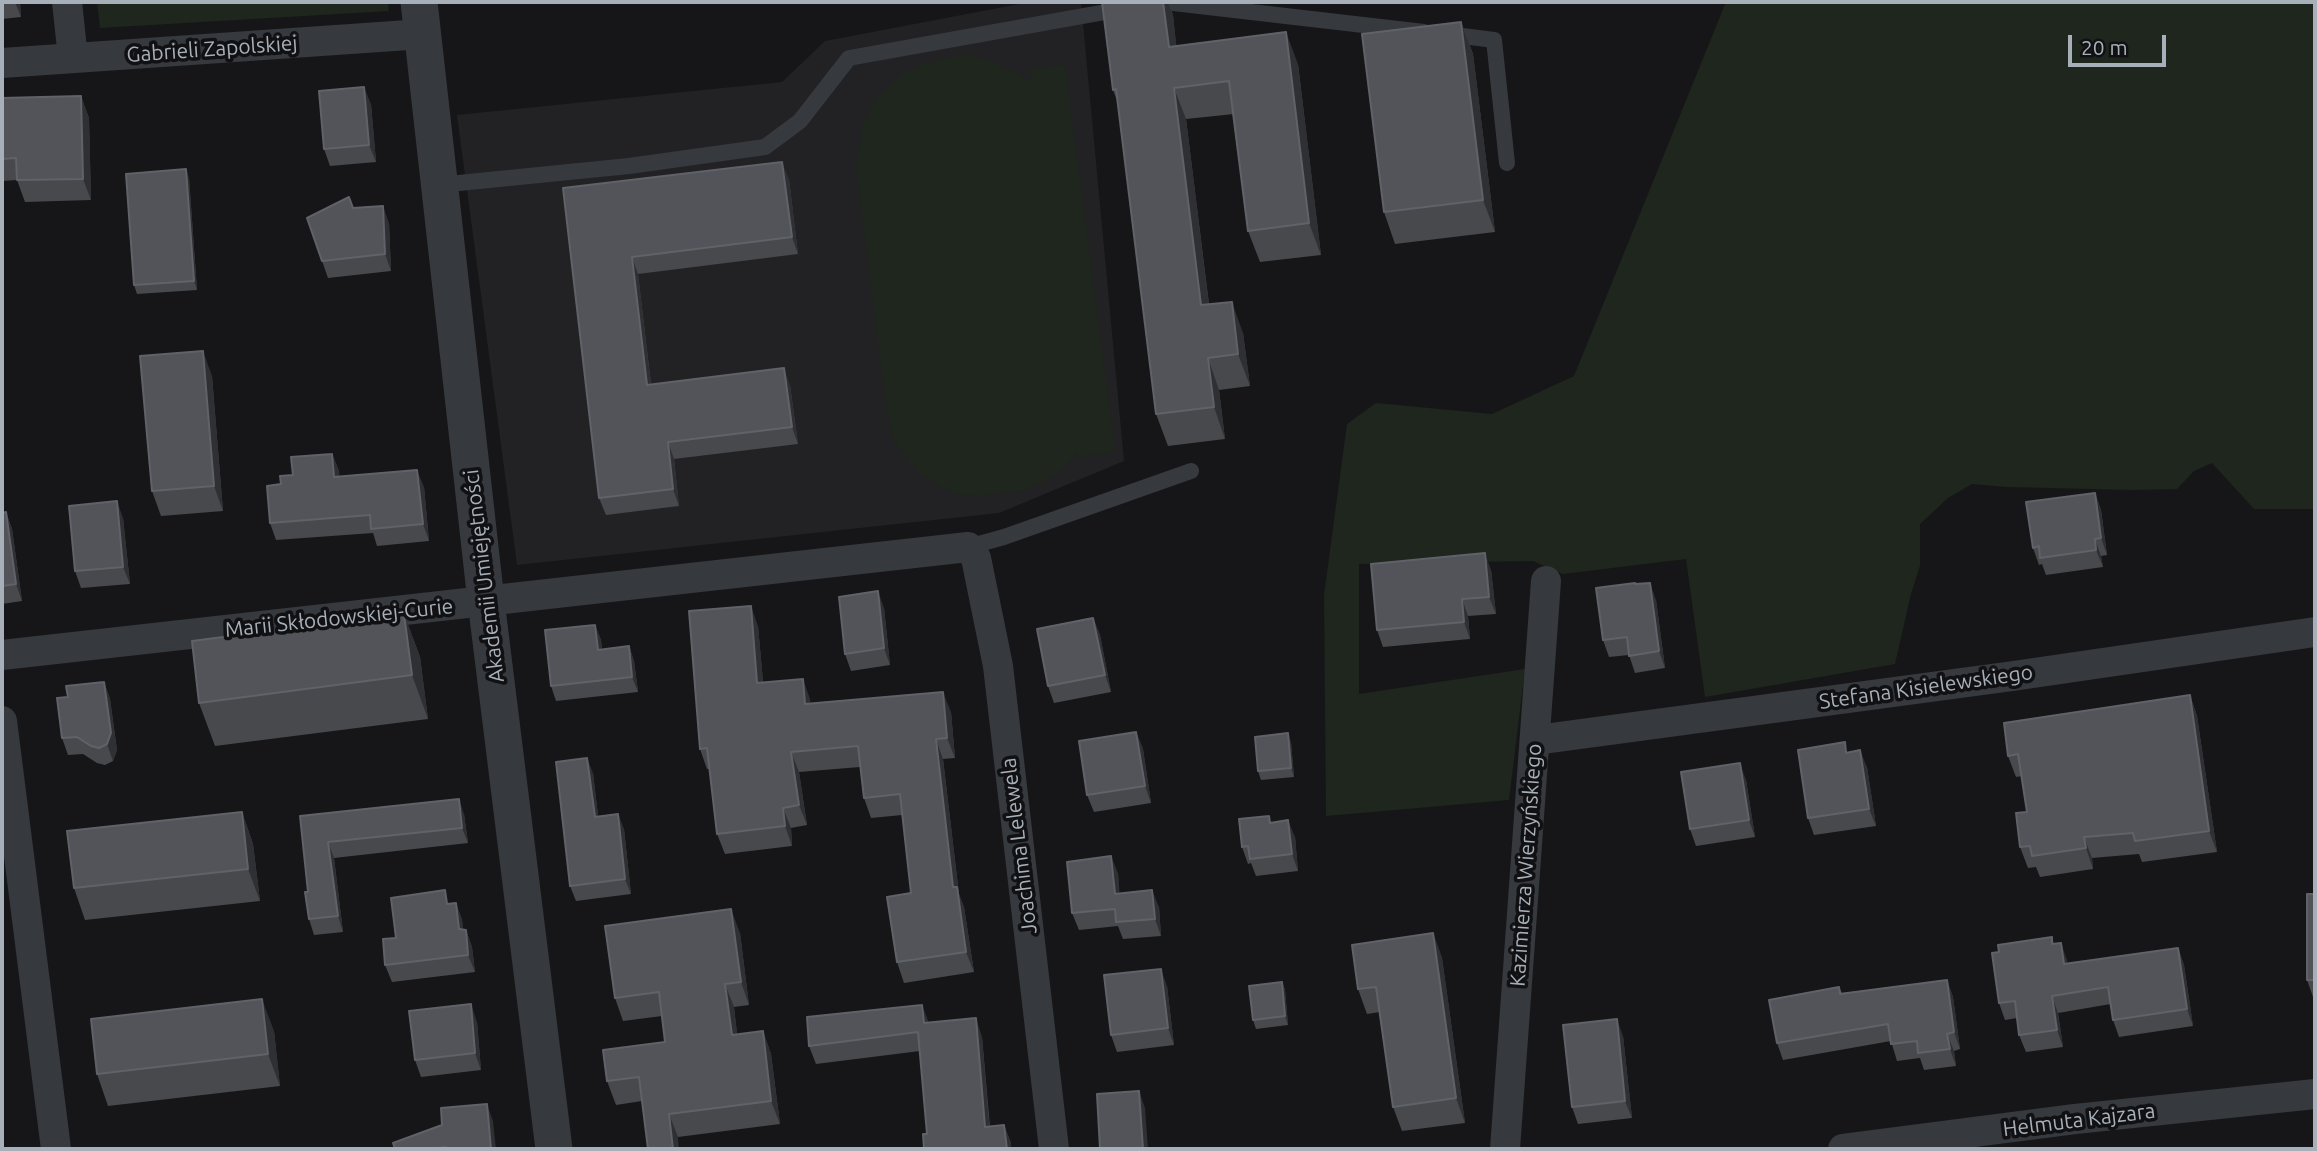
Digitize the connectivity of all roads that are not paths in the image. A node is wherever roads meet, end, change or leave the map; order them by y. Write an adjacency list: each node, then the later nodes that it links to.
1 (67, 2): 3 (street)
2 (421, 18): 3 (street, Gabrieli Zapolskiej); 6 (street, Akademii Umiejętności)
3 (73, 58): 4 (street, Gabrieli Zapolskiej)
4 (2, 63)
5 (1507, 163): 6 (lane)
6 (439, 185): 10 (street, Akademii Umiejętności)
7 (1191, 471): 8 (lane)
8 (968, 547): 10 (street, Marii Skłodowskiej-Curie); 19 (street, Joachima Lelewela)
9 (1546, 581): 14 (street, Kazimierza Wierzyńskiego)
10 (486, 601): 12 (street, Marii Skłodowskiej-Curie); 18 (street, Akademii Umiejętności)
11 (2315, 632): 14 (street, Stefana Kisielewskiego)
12 (2, 654)
13 (2, 720): 17 (street)
14 (1536, 740): 20 (street, Kazimierza Wierzyńskiego)
15 (2315, 1094): 16 (street, Helmuta Kajzara)
16 (1877, 1147): 21 (street, Helmuta Kajzara)
17 (56, 1149)
18 (554, 1149)
19 (1054, 1149)
20 (1505, 1149)
21 (1843, 1149)

